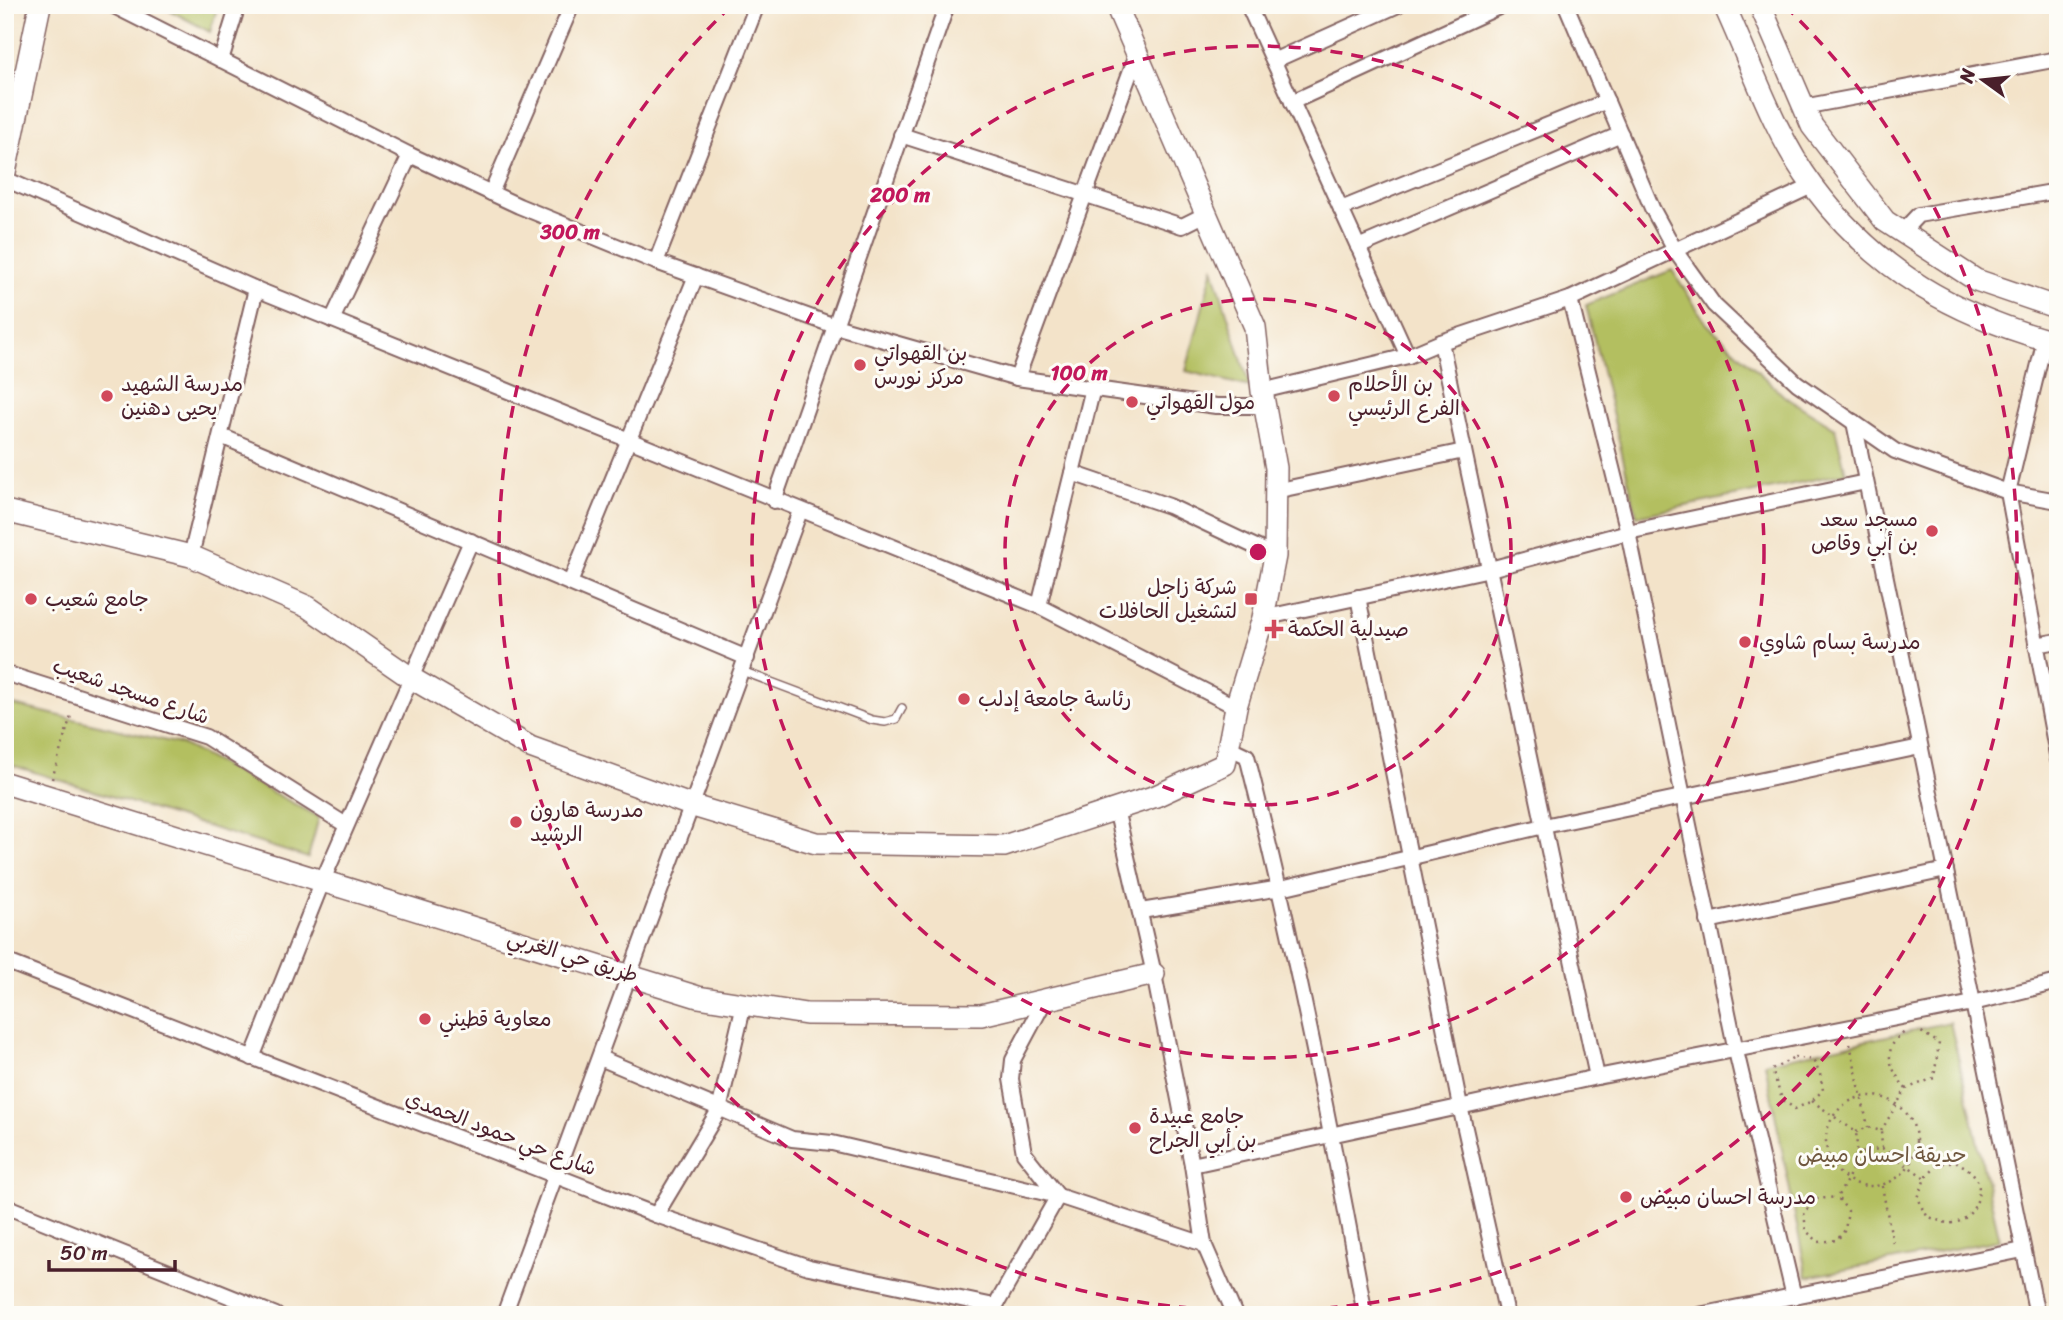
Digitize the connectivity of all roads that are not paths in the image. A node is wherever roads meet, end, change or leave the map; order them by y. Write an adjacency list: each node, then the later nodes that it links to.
1 (40, 5): 24 (street)
2 (112, 5): 16 (street)
3 (238, 5): 16 (street)
4 (572, 5): 28 (street)
5 (757, 5): 35 (street)
6 (947, 5): 22 (street)
7 (1116, 5): 14 (street)
8 (1248, 5): 17 (street)
9 (1398, 5): 17 (street)
10 (1503, 5): 19 (street)
11 (1566, 5): 18 (street)
12 (1724, 5): 26 (street)
13 (1760, 5): 20 (street)
14 (1137, 54): 29 (street); 31 (street)
15 (2058, 58): 20 (street)
16 (221, 60): 23 (street)
17 (1273, 61): 19 (street)
18 (1607, 101): 21 (street); 30 (street)
19 (1292, 102): 30 (street)
20 (1803, 107): 32 (street)
21 (1621, 134): 33 (street); 34 (street)
22 (901, 135): 29 (street); 41 (street)
23 (410, 155): 28 (street); 40 (street)
24 (5, 172)
25 (5, 179): 37 (street)
26 (1812, 186): 34 (street); 42 (street)
27 (2058, 191): 32 (street)
28 (491, 193): 35 (street)
29 (1082, 194): 31 (street); 45 (street)
30 (1341, 209): 33 (street)
31 (1206, 215): 47 (street)
32 (1902, 232): 39 (street)
33 (1358, 247): 44 (street)
34 (1676, 251): 38 (street); 48 (street)
35 (656, 262): 36 (street)
36 (696, 276): 41 (street); 50 (street)
37 (257, 289): 40 (street); 49 (street)
38 (1570, 299): 43 (street); 60 (street)
39 (2058, 308)
40 (332, 320): 50 (street)
41 (835, 326): 45 (street); 56 (street)
42 (2052, 341): 55 (street)
43 (1441, 342): 44 (street); 51 (street)
44 (1408, 356): 47 (street)
45 (1017, 378): 46 (street)
46 (1093, 388): 47 (street); 52 (street)
47 (1263, 398): 54 (street)
48 (1854, 422): 53 (street); 55 (street)
49 (221, 436): 61 (street); 62 (street)
50 (629, 442): 56 (street); 65 (street)
51 (1464, 451): 54 (street); 64 (street)
52 (1072, 473): 63 (street); 67 (street)
53 (1866, 482): 60 (street); 77 (street)
54 (1275, 491): 63 (street)
55 (2008, 492): 57 (street); 70 (street)
56 (774, 501): 59 (street)
57 (2058, 501)
58 (7, 510): 62 (street)
59 (800, 511): 67 (street); 71 (street)
60 (1628, 532): 64 (street); 80 (street)
61 (471, 541): 65 (street); 73 (street)
62 (191, 556): 73 (street)
63 (1275, 556): 68 (street)
64 (1490, 569): 66 (street); 84 (street)
65 (570, 583): 71 (street)
66 (1358, 597): 68 (street); 85 (street)
67 (1039, 606): 74 (street)
68 (1263, 618): 74 (street)
69 (2058, 641): 70 (street)
70 (2036, 645): 78 (street)
71 (745, 664): 75 (lane); 81 (street)
72 (5, 673): 83 (street, شارع مسجد شعيب)
73 (411, 678): 81 (street); 83 (street)
74 (1236, 706): 76 (street)
75 (902, 708)
76 (1228, 747): 82 (street); 88 (street)
77 (1920, 747): 80 (street); 86 (street)
78 (2058, 761)
79 (5, 783): 87 (street, طريق حي الغربي)
80 (1682, 797): 84 (street); 90 (street)
81 (693, 806): 82 (street); 92 (street)
82 (1116, 809): 89 (street)
83 (346, 825): 87 (street)
84 (1544, 826): 85 (street); 101 (street)
85 (1410, 858): 88 (street); 102 (street)
86 (1946, 870): 90 (street); 96 (street)
87 (323, 880): 92 (street, طريق حي الغربي); 99 (street)
88 (1281, 888): 89 (street); 104 (street)
89 (1141, 911): 93 (street)
90 (1709, 920): 98 (street)
91 (5, 961): 99 (street, شارع حي حمود الحمدي)
92 (631, 974): 97 (street, طريق حي الغربي); 100 (street)
93 (1154, 974): 95 (street, طريق حي الغربي); 105 (street)
94 (2058, 982): 96 (street)
95 (1045, 1000): 97 (street, طريق حي الغربي); 107 (street)
96 (1973, 1003): 98 (street); 111 (street)
97 (744, 1004): 103 (street)
98 (1736, 1051): 101 (street); 112 (street)
99 (252, 1058): 106 (street, شارع حي حمود الحمدي)
100 (600, 1058): 103 (street); 106 (street)
101 (1597, 1077): 102 (street)
102 (1460, 1107): 104 (street); 118 (street)
103 (719, 1110): 107 (street); 109 (street)
104 (1332, 1134): 105 (street); 117 (street)
105 (1192, 1165): 110 (street)
106 (555, 1177): 109 (street, شارع حي حمود الحمدي); 115 (street)
107 (1058, 1196): 110 (street); 113 (street)
108 (5, 1206): 114 (street)
109 (656, 1215): 113 (street, شارع حي حمود الحمدي)
110 (1204, 1244): 116 (street)
111 (2023, 1250): 112 (street); 120 (street)
112 (1794, 1297): 119 (street)
113 (992, 1310)
114 (276, 1315)
115 (504, 1315)
116 (1235, 1315)
117 (1365, 1315)
118 (1507, 1315)
119 (1699, 1315)
120 (2037, 1315)

